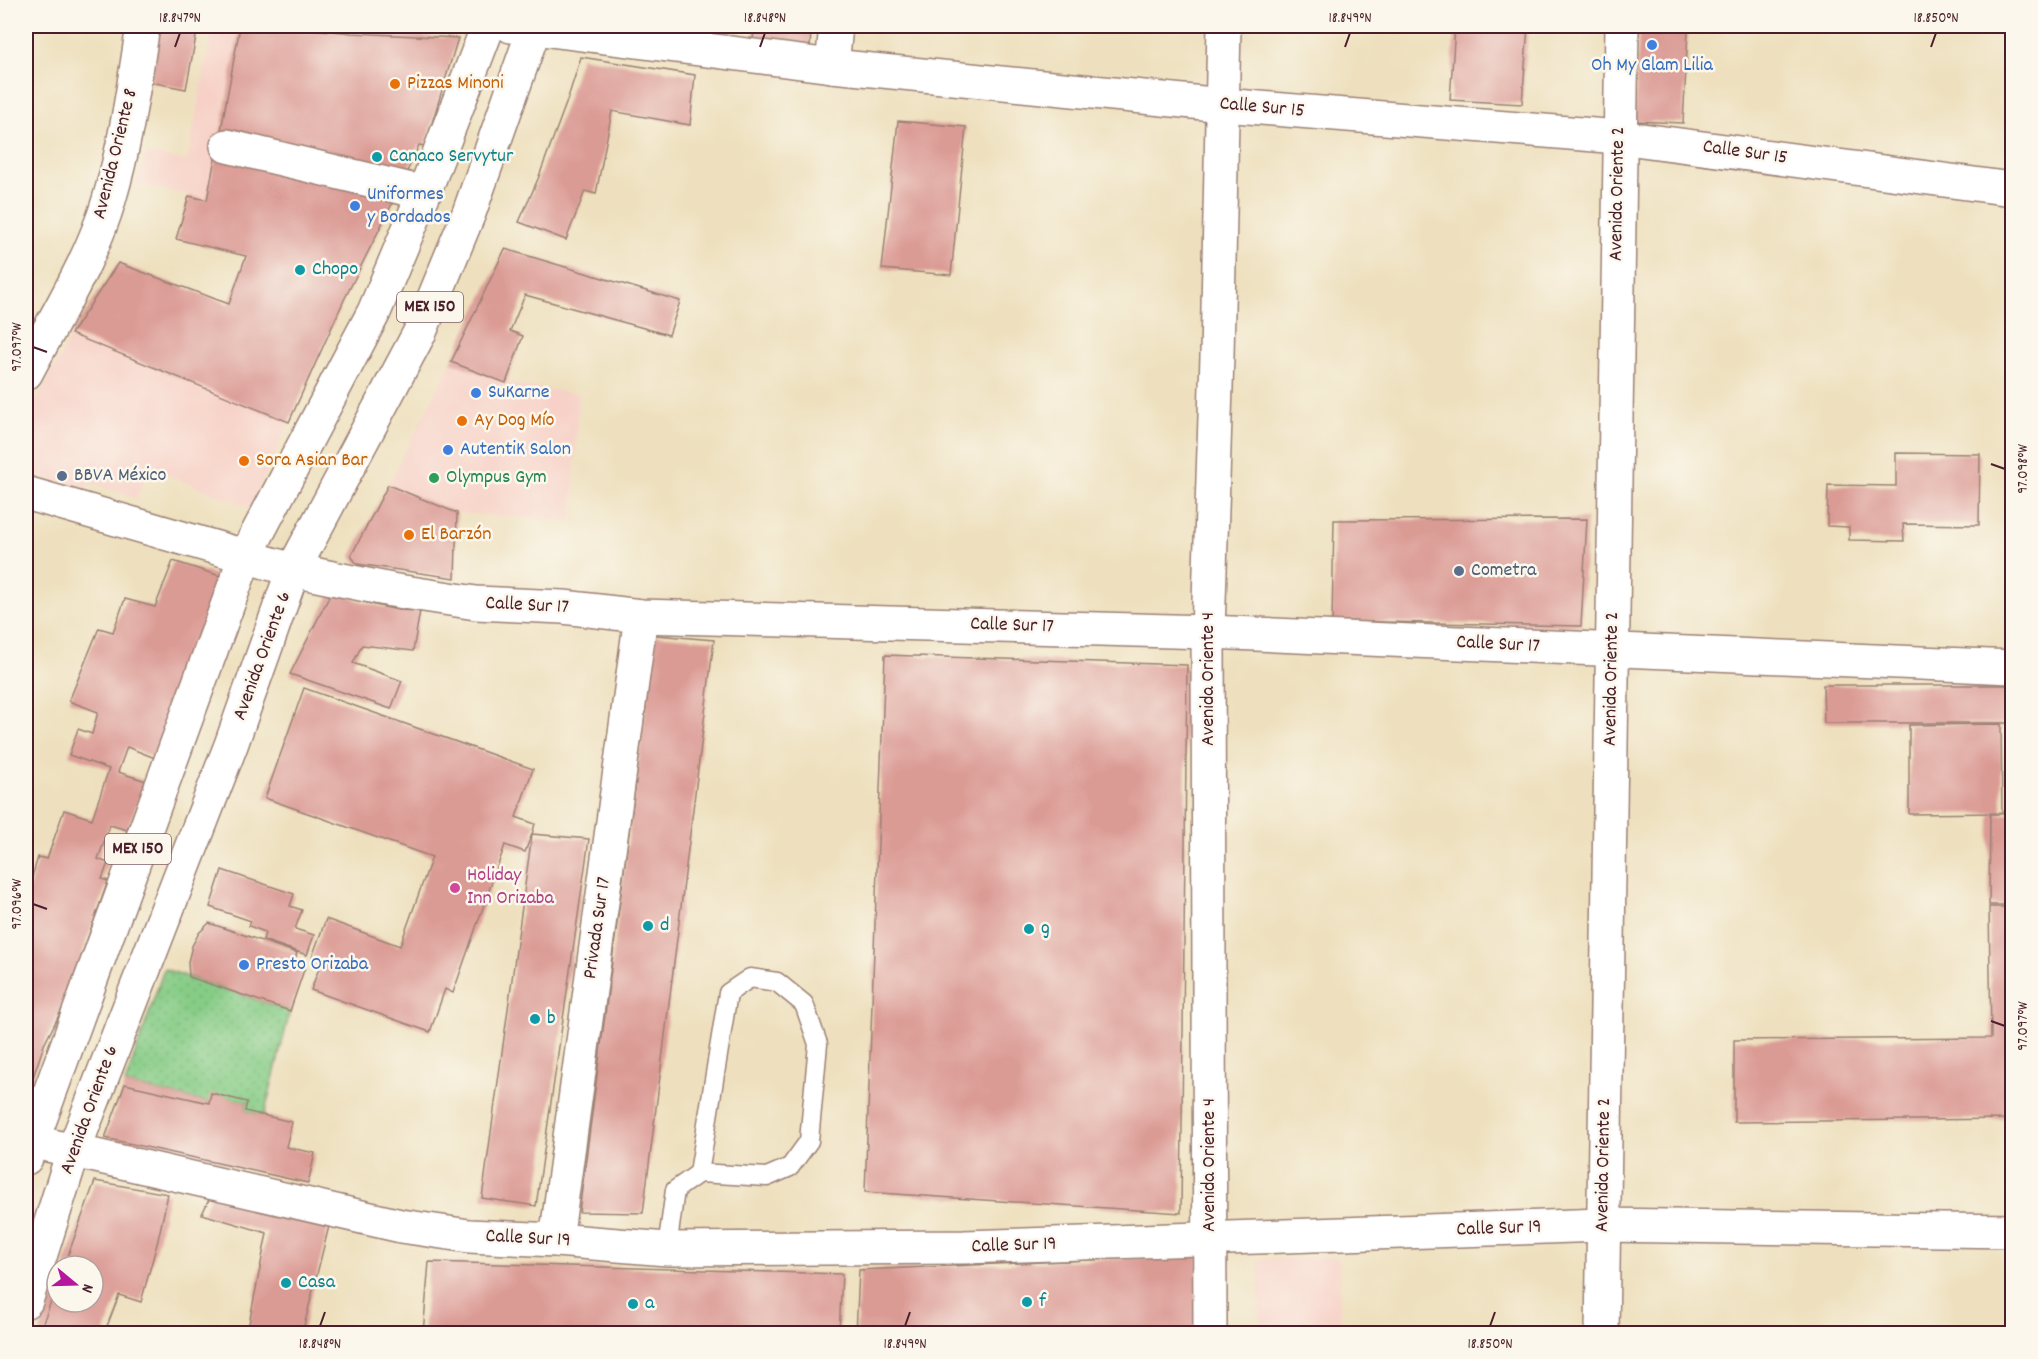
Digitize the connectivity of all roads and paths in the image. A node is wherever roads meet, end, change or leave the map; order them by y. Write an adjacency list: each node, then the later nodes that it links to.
1 (143, 26): 13 (street, Avenida Oriente 8)
2 (488, 26): 12 (street, MEX 150)
3 (526, 26): 7 (street, Calle Sur 15); 16 (street, Avenida Oriente 6 / MEX 150)
4 (836, 26): 7 (street)
5 (1224, 26): 8 (street, Avenida Oriente 4)
6 (1622, 26): 9 (street, Avenida Oriente 2)
7 (832, 66): 8 (street, Calle Sur 15)
8 (1222, 105): 9 (street, Calle Sur 15); 18 (street, Avenida Oriente 4)
9 (1619, 137): 11 (street, Calle Sur 15); 19 (street, Avenida Oriente 2)
10 (227, 146): 12 (street)
11 (2013, 189)
12 (424, 193): 15 (street, MEX 150)
13 (26, 373)
14 (26, 493): 15 (street, Calle Sur 17)
15 (245, 557): 16 (street, Calle Sur 17); 21 (street, MEX 150)
16 (293, 570): 17 (street, Calle Sur 17); 22 (street, Avenida Oriente 6 / MEX 150)
17 (641, 616): 18 (street, Calle Sur 17); 26 (street, Privada Sur 17)
18 (1208, 632): 19 (street, Calle Sur 17); 27 (street, Avenida Oriente 4)
19 (1612, 650): 20 (street, Calle Sur 17); 24 (street, Avenida Oriente 2)
20 (2013, 667)
21 (27, 1147): 22 (street, Calle Sur 19)
22 (73, 1152): 26 (street, Calle Sur 19); 29 (street, Avenida Oriente 6 / MEX 150)
23 (699, 1173): 23 (lane); 28 (lane)
24 (1602, 1225): 25 (street, Calle Sur 19); 27 (street, Calle Sur 19); 31 (street, Avenida Oriente 2)
25 (2013, 1231)
26 (556, 1240): 28 (street, Calle Sur 19)
27 (1210, 1240): 28 (street, Calle Sur 19); 30 (street, Avenida Oriente 4)
28 (667, 1249)
29 (26, 1301)
30 (1210, 1334)
31 (1602, 1334)

